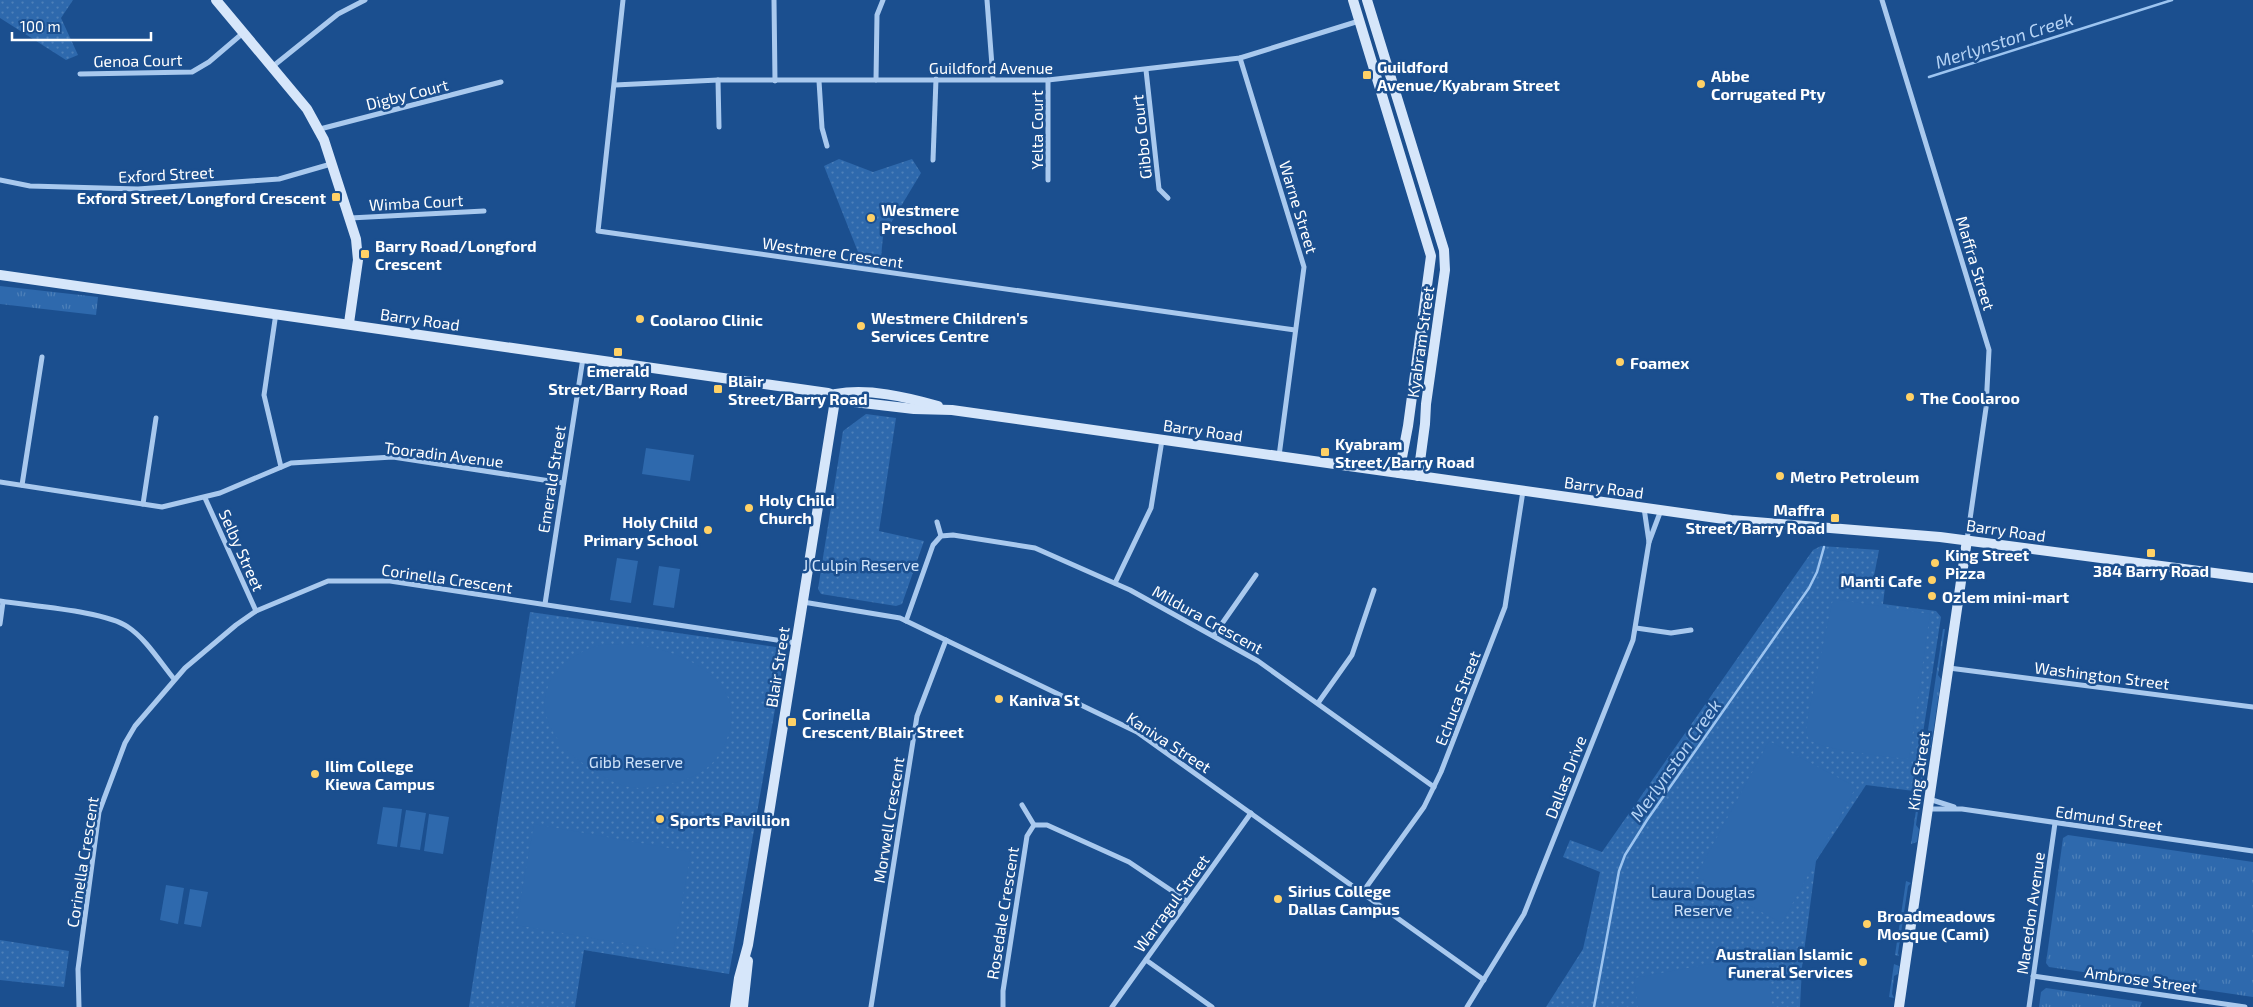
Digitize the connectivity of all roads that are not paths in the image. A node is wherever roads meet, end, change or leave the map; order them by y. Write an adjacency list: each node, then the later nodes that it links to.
1 (216, 0): 12 (street)
2 (365, 0): 14 (street)
3 (623, 0): 25 (street, Westmere Crescent)
4 (774, 0): 22 (street)
5 (883, 0): 20 (street)
6 (987, 0): 18 (street)
7 (1353, 0): 11 (street, Kyabram Street)
8 (1367, 0): 10 (street, Kyabram Street)
9 (1882, 0): 61 (street, Maffra Street)
10 (1373, 17): 11 (street); 35 (street, Kyabram Street)
11 (1360, 21): 13 (street, Guildford Avenue); 36 (street, Kyabram Street)
12 (243, 33): 14 (street); 16 (street, Genoa Court)
13 (1240, 58): 15 (street, Guildford Avenue); 41 (street, Warne Street)
14 (272, 67): 27 (street)
15 (1146, 70): 21 (street, Guildford Avenue); 33 (street, Gibbo Court)
16 (80, 74)
17 (936, 79): 18 (street, Guildford Avenue); 20 (street, Guildford Avenue); 29 (street)
18 (993, 79): 21 (street, Guildford Avenue)
19 (718, 80): 22 (street, Guildford Avenue); 25 (street, Guildford Avenue); 26 (street)
20 (876, 80): 23 (street, Guildford Avenue)
21 (1048, 80): 32 (street, Yelta Court)
22 (774, 81): 23 (street, Guildford Avenue)
23 (819, 81): 28 (street)
24 (501, 82): 27 (street, Digby Court)
25 (614, 85): 41 (street, Westmere Crescent)
26 (719, 127)
27 (320, 129): 30 (street)
28 (827, 146)
29 (933, 160)
30 (332, 163): 31 (street, Exford Street); 37 (street)
31 (0, 180)
32 (1048, 180)
33 (1168, 198)
34 (484, 211): 37 (street, Wimba Court)
35 (1434, 212): 36 (street); 50 (street, Kyabram Street)
36 (1421, 217): 49 (street, Kyabram Street)
37 (350, 218): 40 (street)
38 (0, 275): 39 (street, Barry Road)
39 (276, 314): 40 (street, Barry Road); 48 (street)
40 (349, 323): 43 (street, Barry Road)
41 (1295, 330): 47 (street, Warne Street)
42 (42, 358): 53 (street)
43 (583, 358): 44 (street, Barry Road); 52 (street, Emerald Street)
44 (836, 394): 46 (street, Barry Road); 68 (street, Blair Street)
45 (156, 418): 56 (street)
46 (1162, 439): 47 (street, Barry Road); 65 (street)
47 (1278, 456): 49 (street, Barry Road)
48 (281, 466): 52 (street, Tooradin Avenue); 55 (street, Tooradin Avenue)
49 (1399, 473): 50 (street, Barry Road)
50 (1418, 476): 54 (street, Barry Road)
51 (0, 482): 53 (street, Tooradin Avenue)
52 (563, 483): 69 (street, Emerald Street)
53 (22, 485): 56 (street, Tooradin Avenue)
54 (1523, 491): 57 (street, Barry Road); 82 (street, Echuca Street)
55 (205, 498): 56 (street, Tooradin Avenue); 70 (street, Selby Street)
56 (143, 504)
57 (1644, 508): 58 (street, Barry Road); 62 (street, Dallas Drive)
58 (1660, 510): 61 (street, Barry Road); 62 (street, Dallas Drive)
59 (937, 522): 60 (street)
60 (941, 536): 65 (street, Mildura Crescent); 71 (street)
61 (1968, 540): 64 (street, Barry Road); 78 (street, King Street)
62 (1649, 542): 73 (street, Dallas Drive)
63 (1256, 576): 75 (street)
64 (2253, 578)
65 (1115, 582): 75 (street, Mildura Crescent)
66 (1374, 590): 80 (street)
67 (2, 601): 72 (street); 79 (street)
68 (802, 602): 71 (street, Kaniva Street); 77 (street, Blair Street)
69 (545, 604): 70 (street, Corinella Crescent); 77 (street, Corinella Crescent)
70 (256, 611): 79 (street, Corinella Crescent)
71 (906, 621): 76 (street, Kaniva Street)
72 (0, 624)
73 (1636, 628): 74 (street); 95 (street, Dallas Drive)
74 (1691, 630)
75 (1214, 635): 80 (street, Mildura Crescent)
76 (946, 640): 86 (street, Kaniva Street); 99 (street, Morwell Crescent)
77 (796, 643): 92 (street, Blair Street)
78 (1949, 668): 81 (street, Washington Street); 83 (street, King Street)
79 (174, 679): 96 (street, Corinella Crescent)
80 (1318, 703): 82 (street, Mildura Crescent)
81 (2253, 707)
82 (1434, 787): 90 (street, Echuca Street)
83 (1929, 804): 85 (street, Edmund Street); 85 (street, Edmund Street); 104 (street, King Street)
84 (1022, 805): 88 (street)
85 (1962, 809): 87 (street, Edmund Street)
86 (1251, 813): 90 (street, Kaniva Street); 91 (street, Warragul Street)
87 (2055, 823): 89 (street, Edmund Street); 94 (street, Macedon Avenue)
88 (1034, 825): 91 (street); 100 (street, Rosedale Crescent)
89 (2253, 851)
90 (1362, 893): 95 (street, Kaniva Street)
91 (1187, 902): 93 (street, Warragul Street)
92 (748, 945): 97 (street, Blair Street); 98 (street, Blair Street)
93 (1146, 960): 101 (street, Warragul Street); 102 (street)
94 (2033, 976): 105 (street, Macedon Avenue); 106 (street, Ambrose Street)
95 (1484, 980): 103 (street, Dallas Drive)
96 (79, 1007)
97 (735, 1007)
98 (743, 1007)
99 (872, 1007)
100 (1003, 1007)
101 (1112, 1007)
102 (1212, 1007)
103 (1466, 1007)
104 (1899, 1007)
105 (2029, 1007)
106 (2245, 1007)

